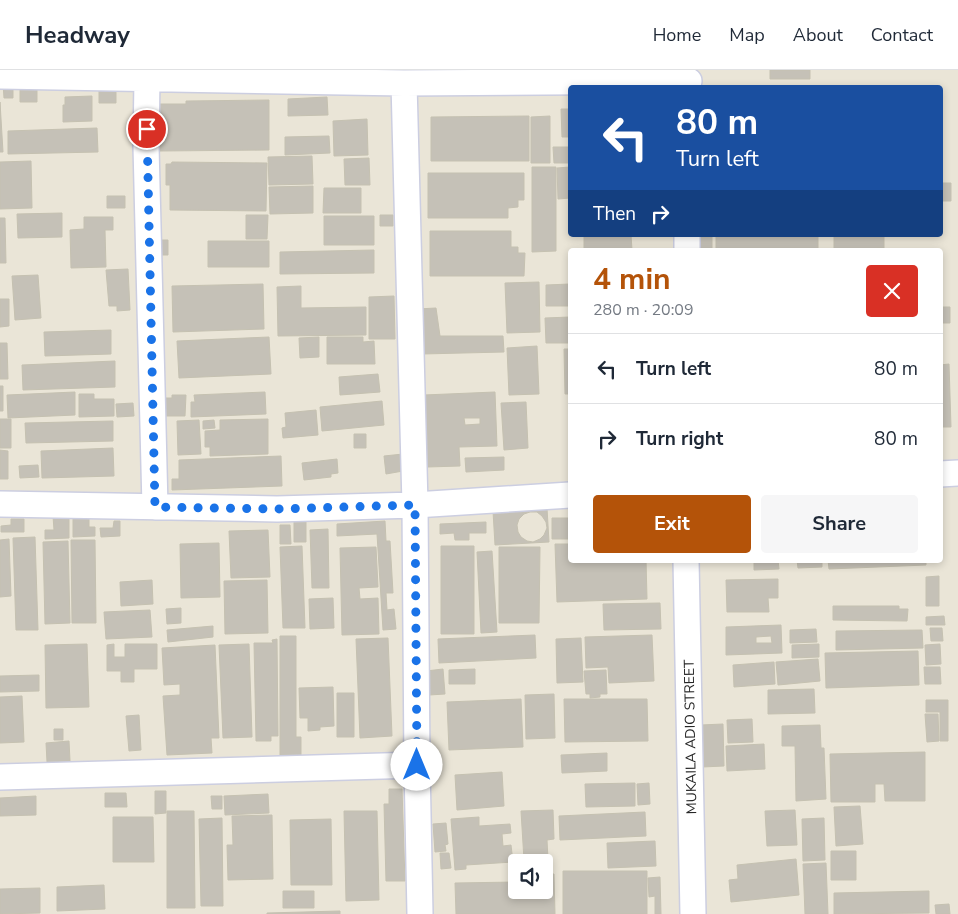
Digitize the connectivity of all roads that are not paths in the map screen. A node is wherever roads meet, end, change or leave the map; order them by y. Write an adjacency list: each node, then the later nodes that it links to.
1 (0, 76): 2 (street)
2 (147, 78): 4 (street); 10 (street)
3 (689, 80): 4 (street)
4 (404, 83): 9 (street)
5 (958, 473): 6 (street)
6 (943, 474)
7 (568, 496): 9 (street)
8 (0, 504): 10 (street)
9 (415, 505): 10 (street); 12 (street)
10 (155, 507)
11 (686, 563): 15 (street, MUKAILA ADIO STREET)
12 (417, 765): 13 (street); 14 (street)
13 (0, 777)
14 (420, 914)
15 (693, 914)

